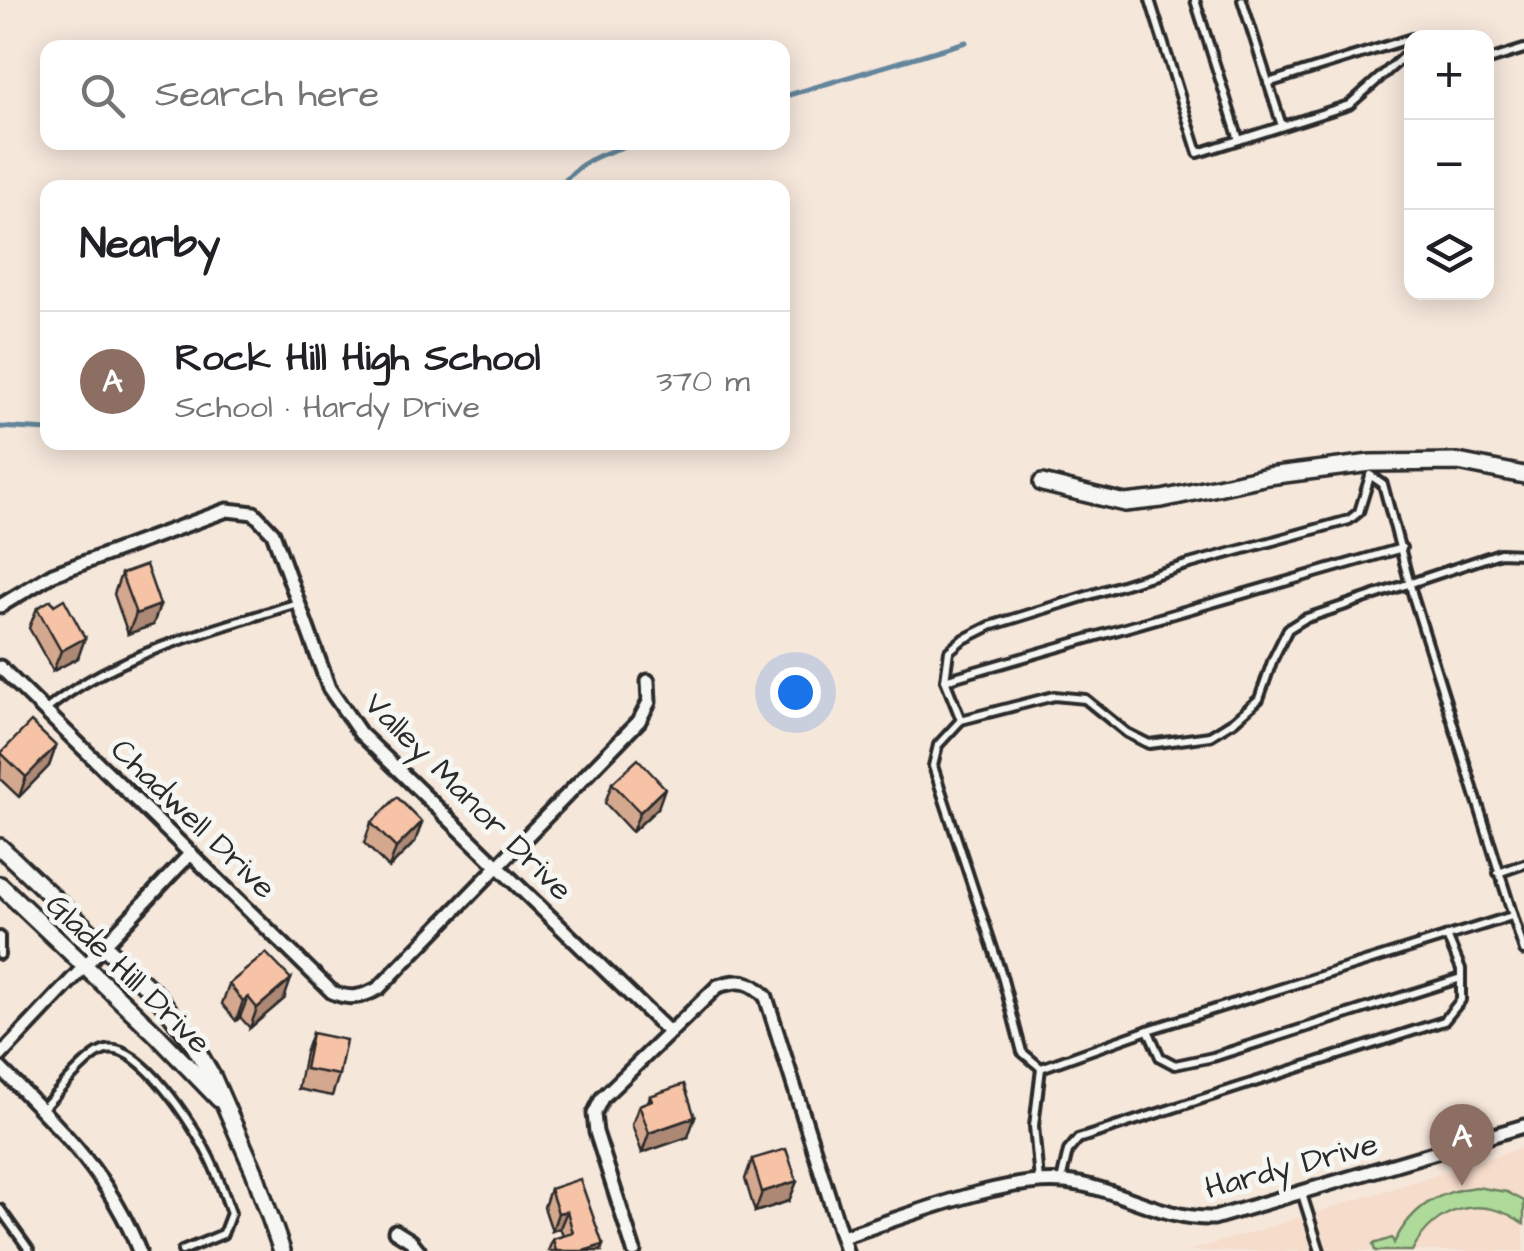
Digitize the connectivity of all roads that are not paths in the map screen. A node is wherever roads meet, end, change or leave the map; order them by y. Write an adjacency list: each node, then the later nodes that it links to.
1 (1150, 0): 10 (lane)
2 (1195, 0): 10 (lane)
3 (1242, 0): 8 (lane)
4 (1404, 41): 8 (lane)
5 (1524, 50): 7 (lane)
6 (1404, 56): 9 (lane)
7 (1494, 59)
8 (1268, 84): 9 (lane)
9 (1282, 126): 10 (lane)
10 (1239, 140)
11 (1370, 470): 12 (street); 13 (street); 14 (lane); 20 (lane)
12 (1524, 475)
13 (1042, 483)
14 (1402, 548): 16 (lane); 20 (lane)
15 (1524, 554): 16 (lane)
16 (1411, 584): 23 (lane); 28 (lane)
17 (297, 603): 18 (street, Valley Manor Drive); 22 (lane); 27 (street, Valley Manor Drive)
18 (0, 606)
19 (0, 667): 22 (street, Chadwell Drive)
20 (945, 680): 23 (lane)
21 (648, 681): 27 (street)
22 (45, 711): 25 (street, Chadwell Drive)
23 (961, 720): 42 (lane)
24 (0, 846): 33 (street, Glade Hill Drive)
25 (190, 853): 27 (street, Chadwell Drive); 33 (street)
26 (1524, 864): 28 (lane)
27 (498, 866): 39 (street, Valley Manor Drive)
28 (1498, 873): 30 (lane)
29 (0, 886): 36 (street, Glade Hill Drive)
30 (1512, 916): 32 (lane); 34 (lane)
31 (0, 936): 35 (lane)
32 (1447, 936): 37 (lane); 38 (lane)
33 (104, 946): 36 (street); 43 (street, Glade Hill Drive)
34 (1524, 951)
35 (0, 956)
36 (84, 966): 40 (street); 43 (street, Glade Hill Drive)
37 (1461, 978): 38 (lane); 47 (lane)
38 (1148, 1030): 42 (lane)
39 (670, 1033): 51 (street); 57 (street)
40 (0, 1056)
41 (0, 1068): 44 (street)
42 (1041, 1068): 46 (lane)
43 (220, 1100): 55 (street, Glade Hill Drive)
44 (41, 1110): 53 (street); 54 (lane)
45 (1524, 1126): 48 (street, Hardy Drive)
46 (1038, 1182): 47 (street, Hardy Drive); 51 (street, Hardy Drive)
47 (1060, 1182): 48 (street, Hardy Drive)
48 (1302, 1194): 59 (lane)
49 (0, 1209): 52 (lane)
50 (395, 1231): 56 (street)
51 (842, 1238): 58 (street)
52 (30, 1251)
53 (139, 1251)
54 (182, 1251)
55 (282, 1251)
56 (418, 1251)
57 (634, 1251)
58 (846, 1251)
59 (1320, 1251)

